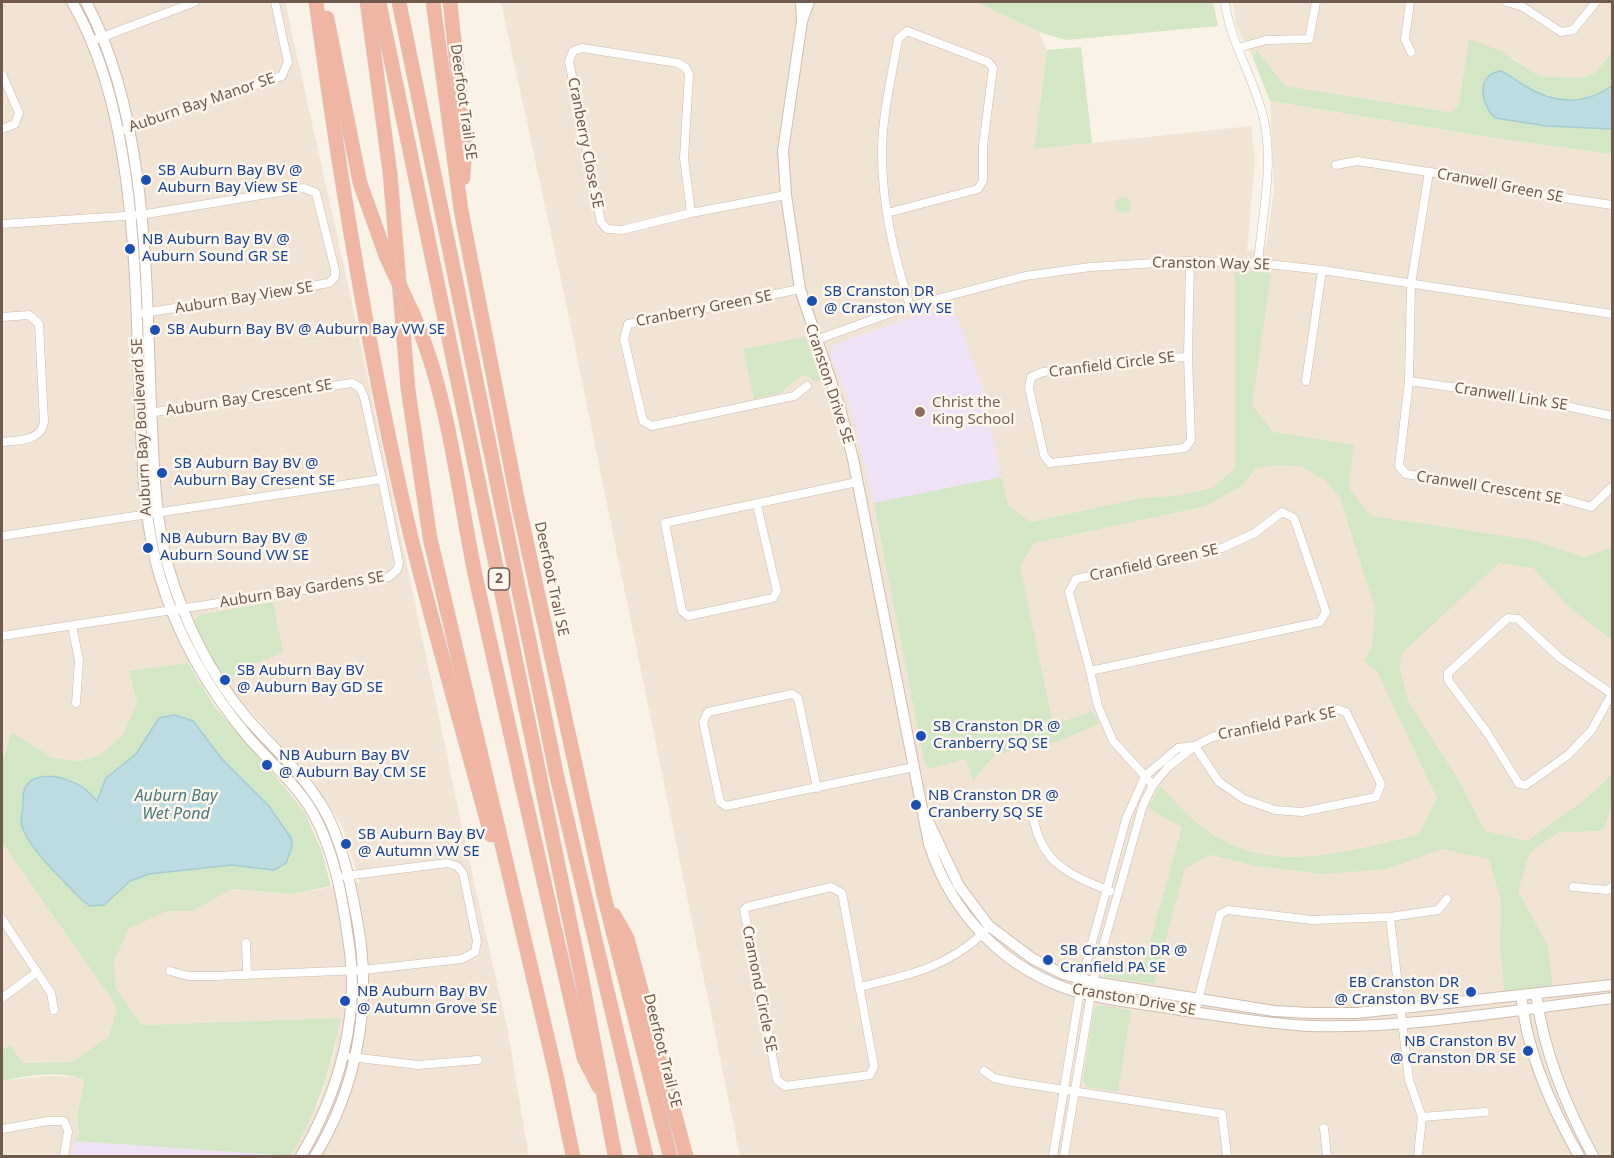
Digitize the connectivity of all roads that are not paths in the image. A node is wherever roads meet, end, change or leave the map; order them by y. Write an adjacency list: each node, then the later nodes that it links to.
1 (72, 2): 20 (street, Auburn Bay Boulevard SE)
2 (86, 2): 20 (street, Auburn Bay Boulevard SE)
3 (195, 2): 20 (street)
4 (275, 2): 25 (street, Auburn Bay Manor SE)
5 (316, 2): 81 (highway)
6 (324, 2): 108 (highway, bridge)
7 (367, 2): 81 (highway)
8 (379, 2): 108 (highway, 2)
9 (399, 2): 118 (highway)
10 (433, 2): 30 (highway, Deerfoot Trail SE / 2)
11 (450, 2): 30 (highway)
12 (801, 2): 19 (street, Cranston Drive SE)
13 (810, 2): 19 (street, Cranston Drive SE)
14 (1226, 2): 21 (street)
15 (1316, 2): 21 (street)
16 (1410, 2): 22 (street)
17 (1507, 2): 18 (street)
18 (1596, 2)
19 (802, 21): 28 (street, Cranston Drive SE)
20 (97, 39): 25 (street, Auburn Bay Boulevard SE)
21 (1238, 48): 36 (street)
22 (1411, 52)
23 (2, 74): 24 (street)
24 (2, 129)
25 (122, 131): 33 (street, Auburn Bay Boulevard SE)
26 (1336, 165): 27 (street)
27 (1429, 172): 29 (street, Cranwell Green SE); 38 (street, Cranwell Green SE)
28 (786, 195): 31 (street, Cranberry Close SE); 39 (street, Cranston Drive SE)
29 (1612, 205)
30 (461, 210): 76 (highway, Deerfoot Trail SE / 2)
31 (691, 213): 31 (street, Cranberry Close SE)
32 (887, 213): 32 (street); 40 (street)
33 (135, 215): 34 (street); 41 (street, Auburn Bay Boulevard SE); 41 (street, Auburn Bay View SE)
34 (2, 224)
35 (1190, 261): 36 (street, Cranston Way SE); 40 (street, Cranston Way SE); 45 (street, Cranfield Circle SE)
36 (1258, 263): 37 (street, Cranston Way SE)
37 (1322, 270): 38 (street, Cranston Way SE); 46 (street)
38 (1411, 284): 42 (street, Cranston Way SE); 47 (street, Cranwell Crescent SE)
39 (800, 290): 44 (street, Cranston Drive SE); 48 (street, Cranberry Green SE)
40 (910, 306): 44 (street, Cranston Way SE)
41 (142, 314): 49 (street, Auburn Bay Boulevard SE)
42 (1612, 314)
43 (2, 316): 51 (street)
44 (816, 340): 53 (street, Cranston Drive SE)
45 (1188, 357): 45 (street, Cranfield Circle SE)
46 (1306, 381)
47 (1409, 381): 50 (street, Cranwell Link SE); 54 (street, Cranwell Crescent SE)
48 (807, 386)
49 (146, 414): 52 (street, Auburn Bay Crescent SE); 56 (street, Auburn Bay Boulevard SE)
50 (1612, 416)
51 (2, 442)
52 (382, 478): 56 (street); 58 (street, Auburn Bay Gardens SE)
53 (857, 482): 55 (street); 66 (street, Cranston Drive SE)
54 (1612, 487)
55 (757, 505): 55 (street)
56 (152, 513): 57 (street); 58 (street, Auburn Bay Boulevard SE); 59 (street, Auburn Bay Boulevard SE)
57 (2, 536)
58 (183, 609): 59 (street); 71 (street, Auburn Bay Boulevard SE)
59 (171, 611): 60 (street); 71 (street, Auburn Bay Boulevard SE)
60 (72, 626): 61 (street); 64 (street)
61 (2, 636)
62 (1090, 670): 62 (street, Cranfield Green SE); 67 (street, Cranfield Green SE)
63 (1612, 694): 63 (street)
64 (76, 703)
65 (1195, 746): 65 (street, Cranfield Park SE); 67 (street, Cranfield Park SE); 68 (street, Cranfield Park SE)
66 (914, 767): 69 (street); 80 (street, Cranston Drive SE)
67 (1145, 776): 68 (street, Cranfield Green SE); 74 (street, Cranfield Park SE)
68 (1153, 785): 75 (street, Cranfield Park SE)
69 (817, 788): 69 (street)
70 (1032, 807): 74 (street)
71 (342, 877): 84 (street, Auburn Bay Boulevard SE); 84 (street)
72 (1573, 886): 73 (street)
73 (1612, 887)
74 (1107, 890): 75 (street); 87 (street, Cranfield Park SE)
75 (1117, 893): 88 (street, Cranfield Park SE)
76 (604, 896): 119 (highway, Deerfoot Trail SE / 2); 120 (highway)
77 (1448, 899): 78 (street)
78 (1390, 917): 95 (street); 98 (street)
79 (2, 919): 85 (street)
80 (986, 931): 87 (street, Cranston Drive SE); 90 (street); 91 (street, Cranston Drive SE)
81 (522, 934): 116 (highway)
82 (246, 943): 86 (street)
83 (170, 970): 86 (street)
84 (357, 970): 86 (street); 103 (street, Auburn Bay Boulevard SE)
85 (37, 972): 94 (street); 100 (street)
86 (247, 975)
87 (1082, 979): 88 (street, Cranston Drive SE); 91 (street, Cranfield Park SE)
88 (1093, 982): 91 (street, Cranfield Park SE); 95 (street, Cranston Drive SE)
89 (1612, 985): 92 (street, Cranston Drive SE)
90 (859, 987): 90 (street, Cramond Circle SE)
91 (1085, 994): 101 (street, Cranston Drive SE); 106 (street); 107 (street)
92 (1536, 994): 93 (street, Cranston Drive SE); 97 (street)
93 (1521, 996): 98 (street, Cranston Drive SE); 99 (street)
94 (2, 998)
95 (1198, 998): 98 (street, Cranston Drive SE); 101 (street)
96 (1612, 998): 97 (street, Cranston Drive SE)
97 (1538, 1007): 99 (street, Cranston Drive SE); 127 (street)
98 (1399, 1008): 102 (street)
99 (1523, 1009): 102 (street, Cranston Drive SE); 126 (street)
100 (54, 1010)
101 (1196, 1012): 102 (street, Cranston Drive SE)
102 (1401, 1022): 110 (street)
103 (349, 1056): 104 (street); 114 (street, Auburn Bay Boulevard SE); 115 (street, Auburn Bay Boulevard SE)
104 (477, 1060)
105 (984, 1071): 106 (street)
106 (1063, 1090): 107 (street); 121 (street)
107 (1074, 1092): 122 (street); 123 (street)
108 (606, 1101): 117 (highway, 2)
109 (1485, 1112): 110 (street)
110 (1422, 1117): 125 (street)
111 (1324, 1128): 124 (street)
112 (2, 1129): 113 (street)
113 (64, 1156)
114 (302, 1156)
115 (315, 1156)
116 (573, 1156)
117 (615, 1156)
118 (646, 1156)
119 (670, 1156)
120 (686, 1156)
121 (1053, 1156)
122 (1064, 1156)
123 (1227, 1156)
124 (1327, 1156)
125 (1418, 1156)
126 (1579, 1156)
127 (1593, 1156)

